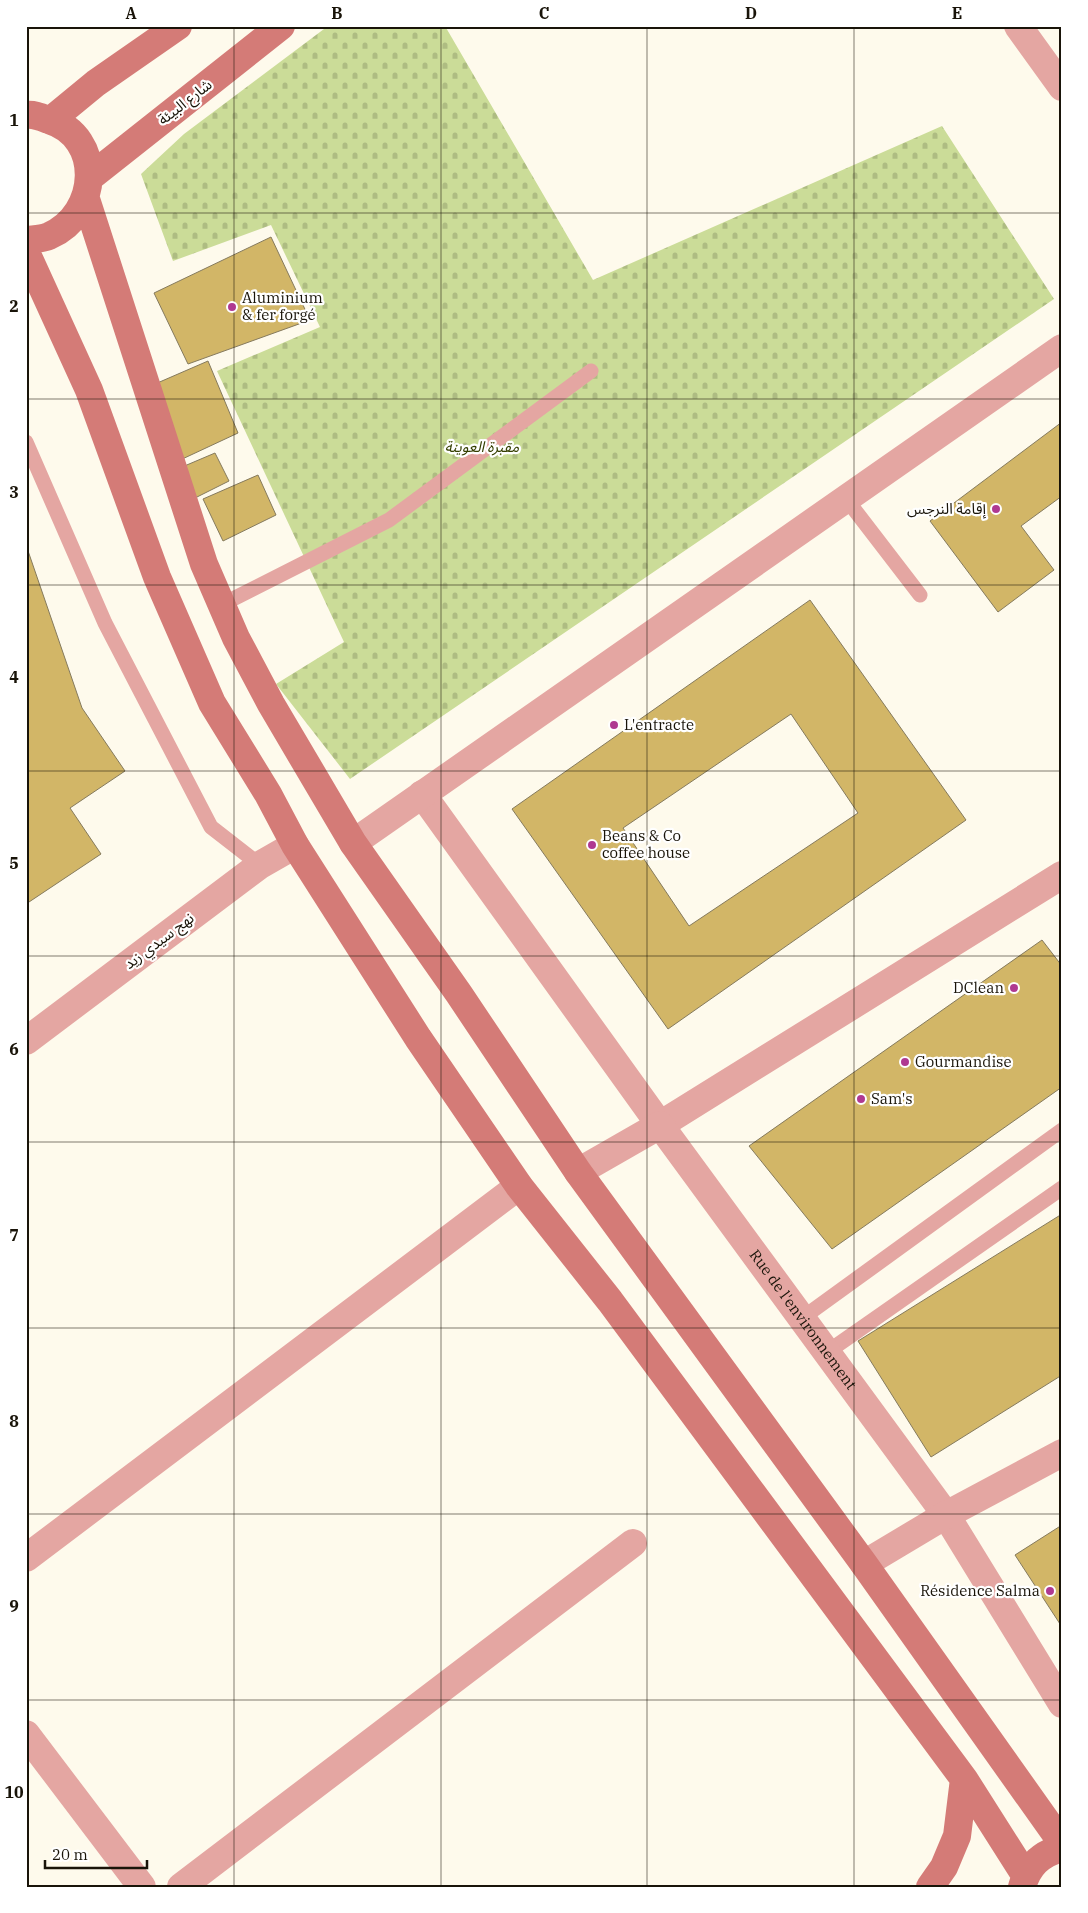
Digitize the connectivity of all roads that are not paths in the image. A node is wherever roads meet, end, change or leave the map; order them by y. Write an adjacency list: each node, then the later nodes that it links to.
1 (178, 26): 5 (main road)
2 (281, 26): 6 (main road, شارع البيئة)
3 (1018, 26): 4 (street)
4 (1062, 87)
5 (34, 112): 6 (main road)
6 (87, 189): 7 (main road, شارع البيئة); 14 (main road)
7 (26, 240)
8 (26, 252): 17 (main road)
9 (1062, 348): 12 (street)
10 (591, 371): 14 (lane)
11 (26, 442): 18 (lane)
12 (848, 500): 13 (lane); 15 (street)
13 (920, 595)
14 (221, 606): 16 (main road)
15 (422, 794): 16 (street); 21 (street, Rue de l'environnement)
16 (353, 843): 23 (main road)
17 (295, 845): 18 (street, نهج سيدي زيد); 24 (main road)
18 (260, 865): 20 (street, نهج سيدي زيد)
19 (1062, 875): 21 (street)
20 (26, 1041)
21 (660, 1125): 23 (street); 26 (street, Rue de l'environnement)
22 (1062, 1130): 26 (lane)
23 (578, 1172): 32 (main road)
24 (519, 1186): 31 (street); 35 (main road)
25 (1062, 1188): 27 (lane)
26 (801, 1319): 27 (street, Rue de l'environnement)
27 (826, 1353): 29 (street, Rue de l'environnement)
28 (1062, 1453): 29 (street)
29 (946, 1516): 32 (street); 33 (street, Rue de l'environnement)
30 (633, 1543): 40 (street)
31 (26, 1558)
32 (864, 1564): 36 (main road)
33 (1062, 1704)
34 (26, 1734): 39 (street)
35 (964, 1779): 38 (main road); 41 (main road)
36 (1062, 1843)
37 (1062, 1848): 38 (main road)
38 (1024, 1881)
39 (142, 1887)
40 (181, 1887)
41 (930, 1887)

